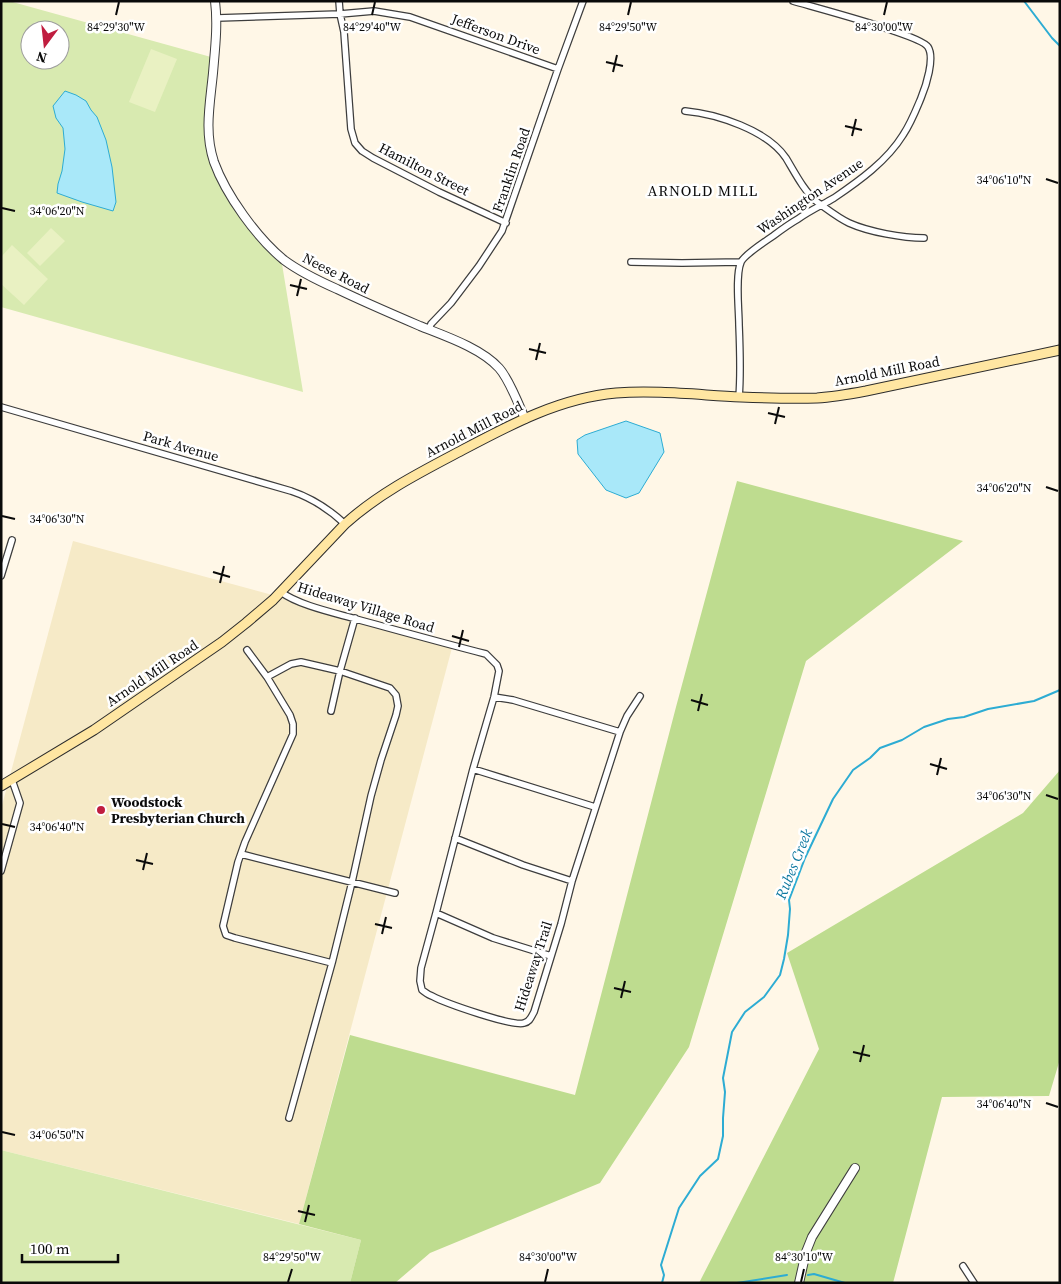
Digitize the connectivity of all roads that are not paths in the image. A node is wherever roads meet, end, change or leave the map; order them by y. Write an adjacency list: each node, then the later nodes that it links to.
1 (215, 1): 6 (street, Neese Road)
2 (339, 1): 5 (street, Hamilton Street)
3 (583, 1): 7 (street, Franklin Road)
4 (793, 1): 9 (street, Washington Avenue)
5 (340, 14): 6 (street, Jefferson Drive); 7 (street, Jefferson Drive); 10 (street, Hamilton Street)
6 (217, 18): 14 (street, Neese Road)
7 (558, 69): 10 (street, Franklin Road)
8 (684, 111): 9 (street)
9 (822, 204): 11 (street); 13 (street, Washington Avenue)
10 (506, 223): 14 (street, Franklin Road)
11 (924, 238)
12 (631, 262): 13 (street)
13 (740, 262): 16 (street)
14 (429, 329): 18 (street, Neese Road)
15 (1060, 350): 16 (main road, Arnold Mill Road)
16 (739, 397): 18 (main road, Arnold Mill Road)
17 (1, 407): 19 (street, Park Avenue)
18 (525, 419): 19 (main road, Arnold Mill Road)
19 (345, 524): 22 (main road, Arnold Mill Road)
20 (12, 540): 21 (street)
21 (1, 576)
22 (281, 592): 23 (street, Hideaway Village Road); 32 (main road, Arnold Mill Road)
23 (355, 618): 25 (street); 28 (street, Hideaway Village Road)
24 (247, 650): 26 (street)
25 (340, 671): 26 (street); 29 (street); 39 (street)
26 (267, 677): 36 (street)
27 (640, 696): 30 (street, Hideaway Trail)
28 (494, 697): 30 (street); 31 (street, Hideaway Trail)
29 (331, 711)
30 (620, 732): 34 (street, Hideaway Trail)
31 (473, 769): 34 (street); 35 (street, Hideaway Trail)
32 (12, 780): 33 (main road, Arnold Mill Road); 37 (street)
33 (1, 786)
34 (595, 808): 38 (street, Hideaway Trail)
35 (455, 838): 38 (street); 41 (street, Hideaway Trail)
36 (241, 854): 39 (street); 43 (street)
37 (1, 871)
38 (572, 881): 42 (street, Hideaway Trail)
39 (352, 882): 40 (street); 43 (street)
40 (395, 893)
41 (436, 913): 42 (street); 42 (street, Hideaway Trail)
42 (551, 956)
43 (332, 963): 44 (street)
44 (289, 1118)
45 (856, 1168): 47 (street)
46 (963, 1266): 48 (street)
47 (799, 1283)
48 (974, 1283)

